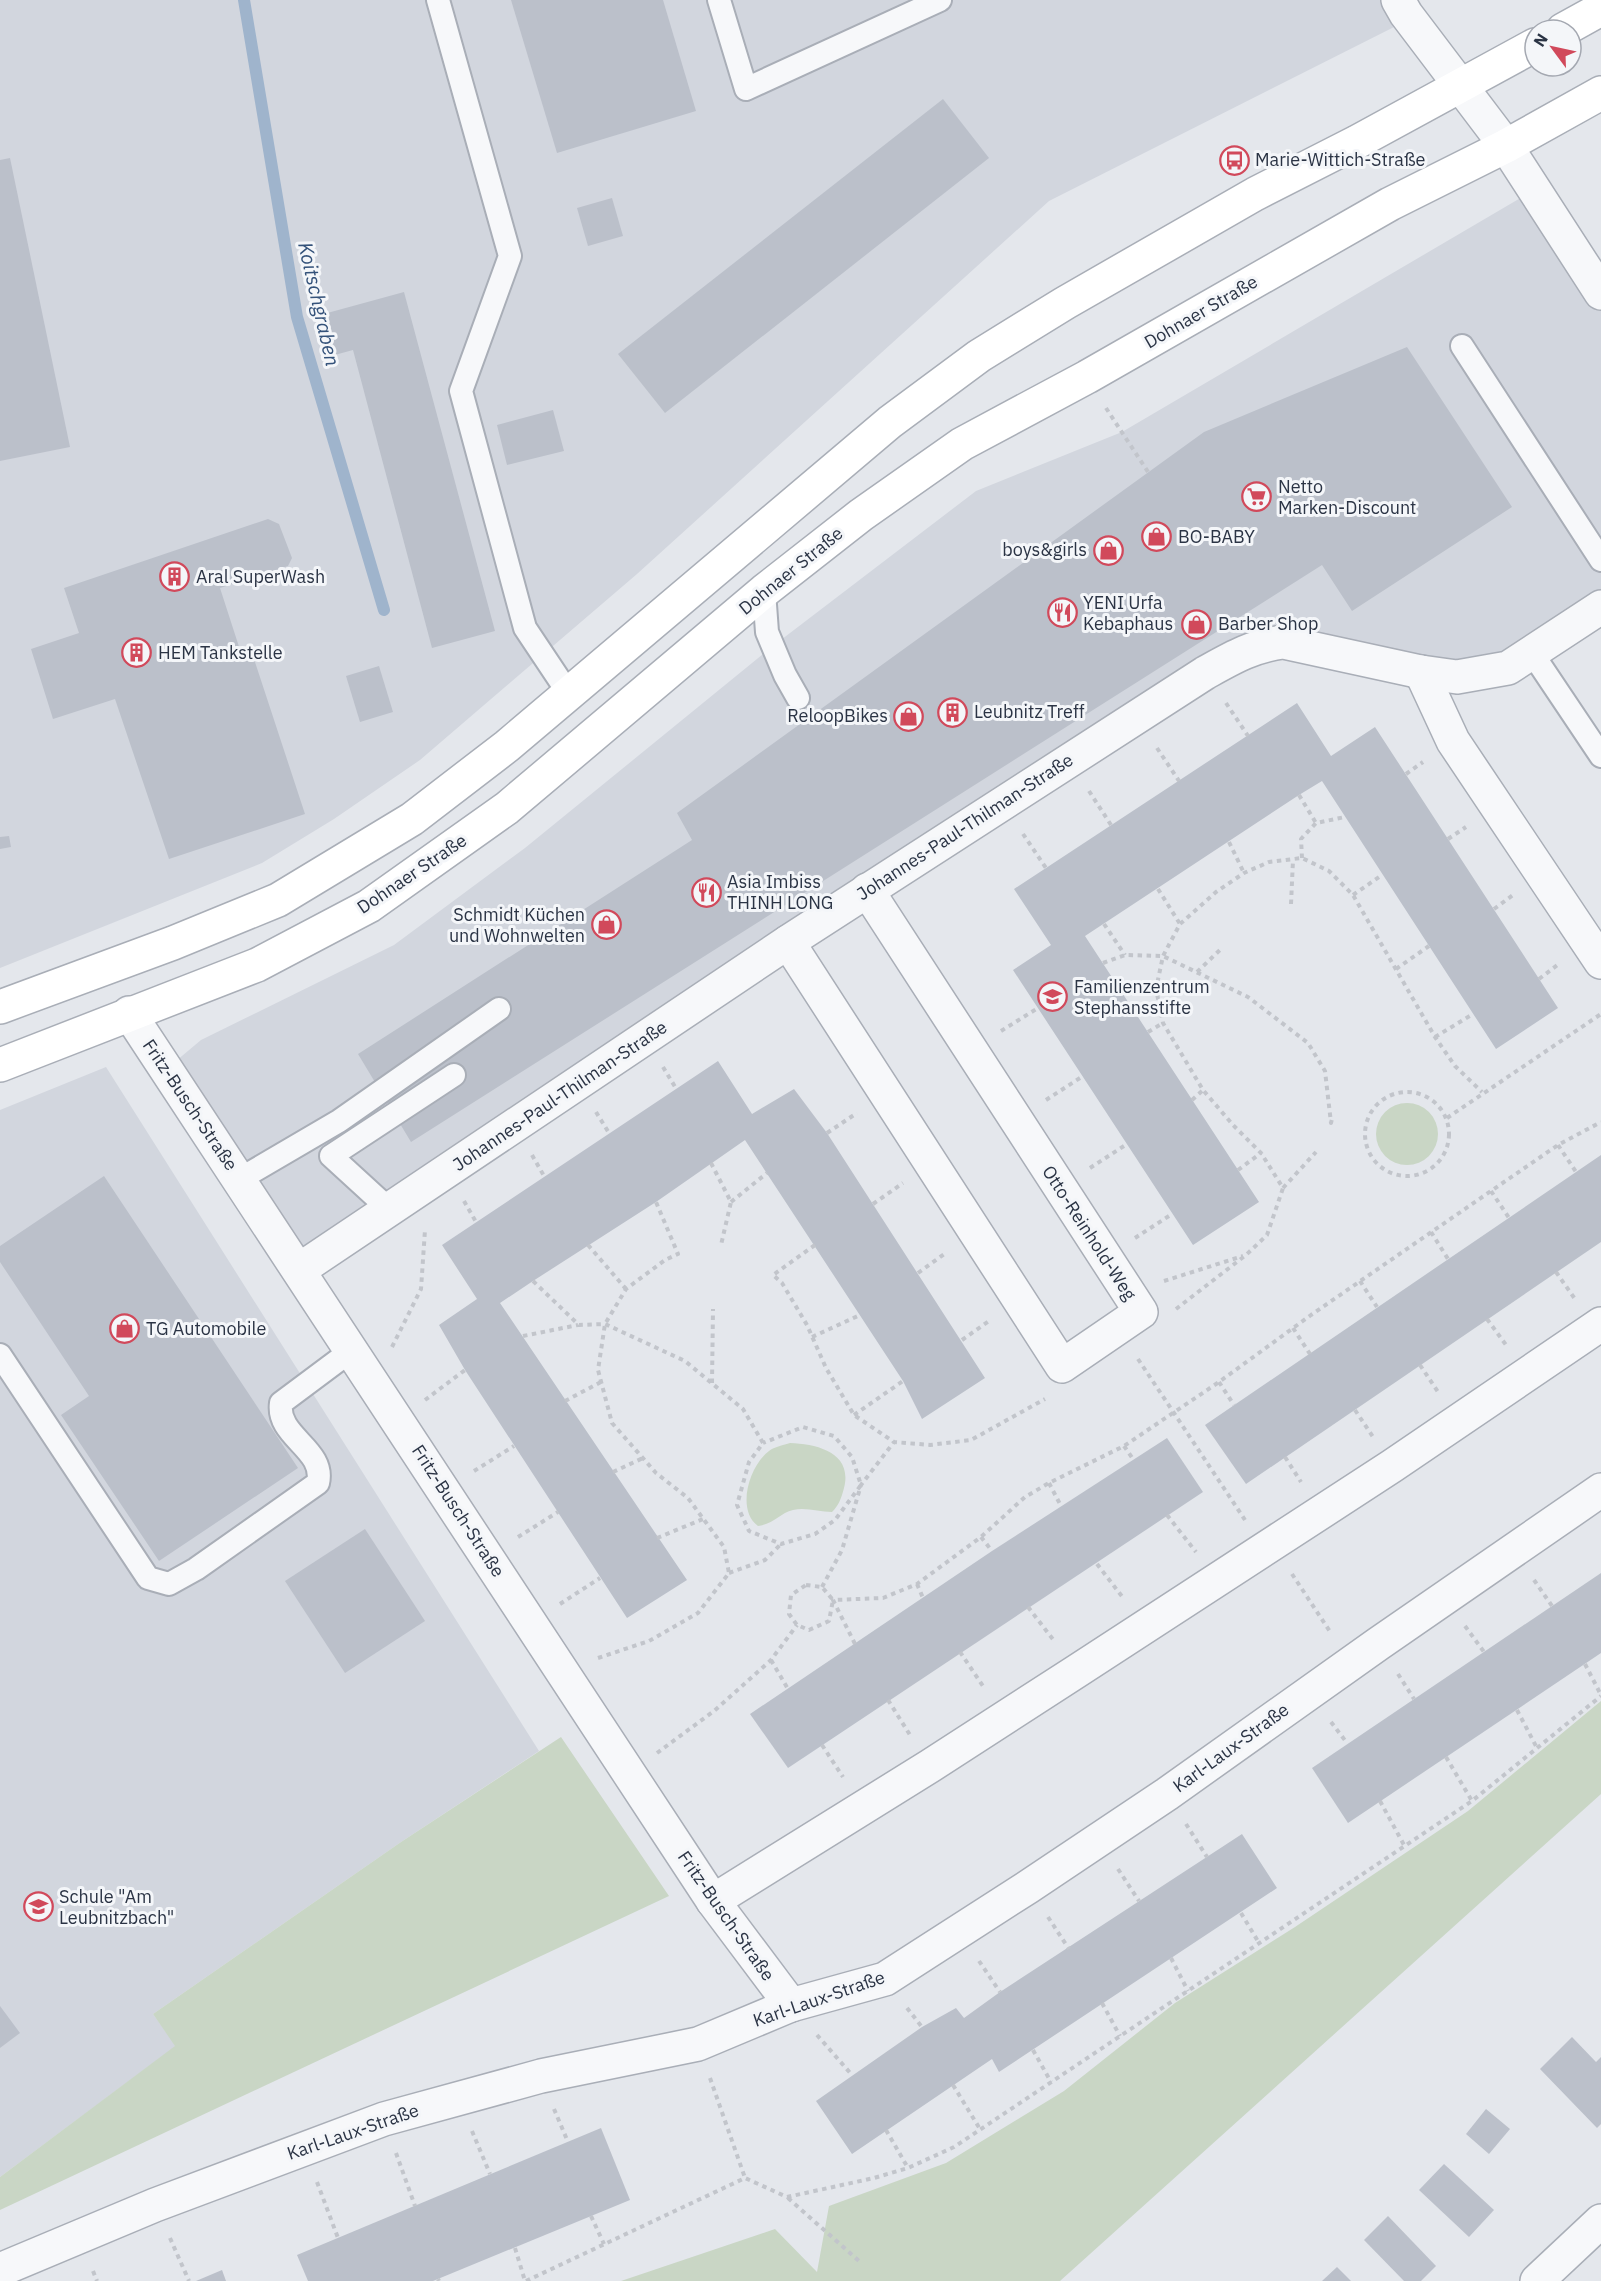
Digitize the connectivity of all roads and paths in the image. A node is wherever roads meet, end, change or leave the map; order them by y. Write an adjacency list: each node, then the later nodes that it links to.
1 (438, 0): 20 (lane)
2 (719, 0): 3 (lane)
3 (940, 0)
4 (1398, 0): 8 (street)
5 (1601, 9): 6 (main road)
6 (1583, 19)
7 (1523, 52): 8 (main road)
8 (1461, 86): 10 (street); 20 (main road)
9 (1601, 93): 10 (main road, Dohnaer Straße)
10 (1506, 146): 11 (street); 13 (main road, Dohnaer Straße)
11 (1601, 293)
12 (1462, 346): 15 (lane)
13 (1087, 377): 14 (path); 16 (main road, Dohnaer Straße)
14 (1150, 475)
15 (1601, 560)
16 (764, 591): 21 (lane); 60 (main road, Dohnaer Straße)
17 (1601, 607): 18 (street, Johannes-Paul-Thilman-Straße)
18 (1532, 652): 19 (street, Johannes-Paul-Thilman-Straße); 25 (lane)
19 (1421, 672): 44 (street, Johannes-Paul-Thilman-Straße); 54 (street)
20 (569, 694): 58 (main road)
21 (798, 698)
22 (1233, 713): 23 (path)
23 (1248, 736)
24 (1157, 749): 28 (path)
25 (1601, 756)
26 (1418, 765): 27 (path)
27 (1406, 774)
28 (1179, 781)
29 (1299, 795): 32 (path)
30 (1092, 797): 33 (path)
31 (1345, 817): 32 (path)
32 (1316, 823): 38 (path)
33 (1111, 825)
34 (1465, 828): 35 (path)
35 (1448, 840)
36 (1229, 842): 41 (path)
37 (1029, 843): 40 (path)
38 (1302, 858): 39 (path); 45 (path)
39 (1293, 860): 41 (path); 46 (path)
40 (1046, 868)
41 (1244, 873): 48 (path)
42 (1382, 875): 45 (path)
43 (1158, 889): 48 (path)
44 (867, 890): 49 (street, Johannes-Paul-Thilman-Straße); 77 (street, Otto-Reinhold-Weg)
45 (1353, 895): 56 (path)
46 (1291, 904)
47 (1104, 924): 52 (path)
48 (1180, 924): 53 (path)
49 (788, 942): 93 (street, Johannes-Paul-Thilman-Straße); 128 (street)
50 (1429, 946): 56 (path)
51 (1222, 948): 57 (path)
52 (1125, 955): 53 (path); 55 (path)
53 (1163, 956): 57 (path); 63 (path)
54 (1601, 962)
55 (1103, 963)
56 (1396, 969): 65 (path)
57 (1197, 973): 76 (path)
58 (0, 1007)
59 (499, 1009): 80 (lane)
60 (129, 1013): 66 (main road, Dohnaer Straße); 92 (street, Fritz-Busch-Straße)
61 (1473, 1014): 65 (path)
62 (1601, 1014): 72 (path)
63 (1163, 1023): 64 (path); 71 (path)
64 (1148, 1032)
65 (1435, 1037): 72 (path)
66 (0, 1065)
67 (663, 1068): 70 (path)
68 (454, 1075): 85 (lane)
69 (1083, 1076): 77 (path)
70 (677, 1090)
71 (1203, 1090): 73 (path); 84 (path)
72 (1482, 1092): 75 (path)
73 (1192, 1100)
74 (594, 1108): 79 (path)
75 (1447, 1118): 75 (path)
76 (1332, 1119)
77 (1015, 1120): 94 (street, Otto-Reinhold-Weg)
78 (1601, 1122): 82 (path)
79 (609, 1133)
80 (301, 1143): 85 (lane); 92 (lane)
81 (1127, 1144): 94 (path)
82 (1558, 1146): 89 (path); 96 (path)
83 (1316, 1152): 95 (path)
84 (1261, 1153): 88 (path); 95 (path)
85 (331, 1156): 100 (lane)
86 (535, 1161): 91 (path)
87 (711, 1162): 98 (path)
88 (1238, 1170)
89 (1576, 1172)
90 (767, 1173): 98 (path)
91 (544, 1176)
92 (240, 1179): 111 (street, Fritz-Busch-Straße)
93 (429, 1184): 100 (street, Johannes-Paul-Thilman-Straße); 133 (path)
94 (1059, 1187): 109 (street, Otto-Reinhold-Weg)
95 (1282, 1188): 108 (path)
96 (1491, 1191): 102 (path); 104 (path)
97 (656, 1202): 114 (path)
98 (731, 1202): 106 (path)
99 (469, 1209): 103 (path)
100 (390, 1210): 111 (street, Johannes-Paul-Thilman-Straße)
101 (1173, 1214): 109 (path)
102 (1509, 1218)
103 (476, 1222)
104 (1431, 1232): 110 (path); 113 (path)
105 (588, 1245): 114 (path)
106 (721, 1245)
107 (814, 1245): 124 (path)
108 (1246, 1255): 117 (path); 117 (path)
109 (1105, 1257): 117 (street, Otto-Reinhold-Weg)
110 (1448, 1259)
111 (300, 1270): 125 (street, Fritz-Busch-Straße)
112 (533, 1281): 121 (path)
113 (1360, 1281): 115 (path); 122 (path)
114 (626, 1289): 119 (path)
115 (1377, 1307)
116 (713, 1309): 134 (path)
117 (1129, 1311): 128 (street, Otto-Reinhold-Weg); 139 (path)
118 (860, 1315): 124 (path)
119 (605, 1324): 121 (path); 131 (path); 134 (path)
120 (1601, 1324): 163 (street)
121 (579, 1325): 123 (path)
122 (1293, 1328): 126 (path); 132 (path)
123 (523, 1336)
124 (812, 1337): 140 (path)
125 (352, 1350): 127 (lane); 133 (street, Fritz-Busch-Straße)
126 (1310, 1354)
127 (0, 1355)
128 (1062, 1366): 142 (path)
129 (465, 1370): 135 (path)
130 (903, 1381): 140 (path)
131 (601, 1382): 136 (path); 147 (path)
132 (1220, 1382): 137 (path); 139 (path)
133 (374, 1384): 174 (street, Fritz-Busch-Straße)
134 (712, 1384): 143 (path)
135 (425, 1400)
136 (565, 1401)
137 (1234, 1405)
138 (1355, 1410): 141 (path)
139 (1174, 1412): 145 (path); 163 (path)
140 (854, 1415): 142 (path)
141 (1369, 1431)
142 (894, 1442): 153 (path)
143 (763, 1443): 153 (path); 162 (path)
144 (514, 1446): 149 (path)
145 (1124, 1446): 148 (path); 152 (path)
146 (1285, 1457): 151 (path)
147 (643, 1458): 150 (path); 158 (path)
148 (1133, 1459)
149 (486, 1464)
150 (613, 1472)
151 (1296, 1474)
152 (1049, 1483): 155 (path); 160 (path)
153 (861, 1485): 162 (path); 170 (path)
154 (1601, 1490): 180 (street, Karl-Laux-Straße)
155 (1061, 1506)
156 (558, 1512): 161 (path)
157 (1167, 1515): 168 (path)
158 (703, 1519): 159 (path); 166 (path)
159 (657, 1538)
160 (981, 1538): 164 (path); 169 (path)
161 (514, 1539)
162 (781, 1544): 166 (path)
163 (1268, 1546): 168 (street); 180 (path)
164 (992, 1551)
165 (1097, 1564): 176 (path)
166 (729, 1572): 182 (path)
167 (600, 1578): 174 (path)
168 (1218, 1579): 176 (street)
169 (917, 1584): 171 (path); 172 (path)
170 (822, 1587): 172 (path); 175 (path)
171 (923, 1598)
172 (833, 1600): 175 (path); 177 (path)
173 (1028, 1607): 183 (path)
174 (532, 1623): 182 (street, Fritz-Busch-Straße)
175 (797, 1625): 179 (path)
176 (1144, 1627): 183 (street)
177 (855, 1644)
178 (960, 1652): 187 (path)
179 (771, 1660): 184 (path); 190 (path)
180 (1351, 1663): 200 (street, Karl-Laux-Straße)
181 (1585, 1664): 185 (path)
182 (563, 1670): 190 (street, Fritz-Busch-Straße)
183 (1077, 1671): 187 (street)
184 (788, 1689)
185 (1601, 1695): 188 (path)
186 (1517, 1710): 188 (path)
187 (1006, 1717): 194 (street)
188 (1537, 1748): 191 (path)
189 (1446, 1758): 191 (path)
190 (629, 1774): 194 (street, Fritz-Busch-Straße)
191 (1472, 1801): 193 (path)
192 (1380, 1802): 193 (path)
193 (1404, 1846): 196 (path)
194 (713, 1901): 200 (street, Fritz-Busch-Straße)
195 (1240, 1913): 196 (path)
196 (1259, 1943): 198 (path)
197 (1171, 1958): 198 (path)
198 (1188, 1991): 201 (path)
199 (1102, 2003): 201 (path)
200 (791, 2005): 202 (street, Karl-Laux-Straße); 204 (path)
201 (1119, 2036): 205 (path)
202 (698, 2044): 207 (street, Karl-Laux-Straße); 214 (path)
203 (1033, 2050): 205 (path)
204 (852, 2075)
205 (1051, 2082): 209 (path)
206 (953, 2085): 209 (path)
207 (459, 2098): 208 (street, Karl-Laux-Straße); 213 (path)
208 (384, 2119): 211 (street, Karl-Laux-Straße); 217 (path)
209 (980, 2129): 212 (path)
210 (886, 2130): 212 (path)
211 (305, 2148): 216 (street, Karl-Laux-Straße); 220 (path)
212 (908, 2168): 215 (path)
213 (490, 2174)
214 (745, 2178): 215 (path); 221 (path)
215 (787, 2197): 223 (path)
216 (155, 2205): 224 (street, Karl-Laux-Straße); 225 (path)
217 (415, 2206)
218 (591, 2216): 221 (path)
219 (1601, 2221): 227 (street)
220 (338, 2238)
221 (604, 2244): 226 (path)
222 (515, 2248): 226 (path)
223 (859, 2261)
224 (0, 2270)
225 (189, 2281)
226 (525, 2281)
227 (1537, 2281)

